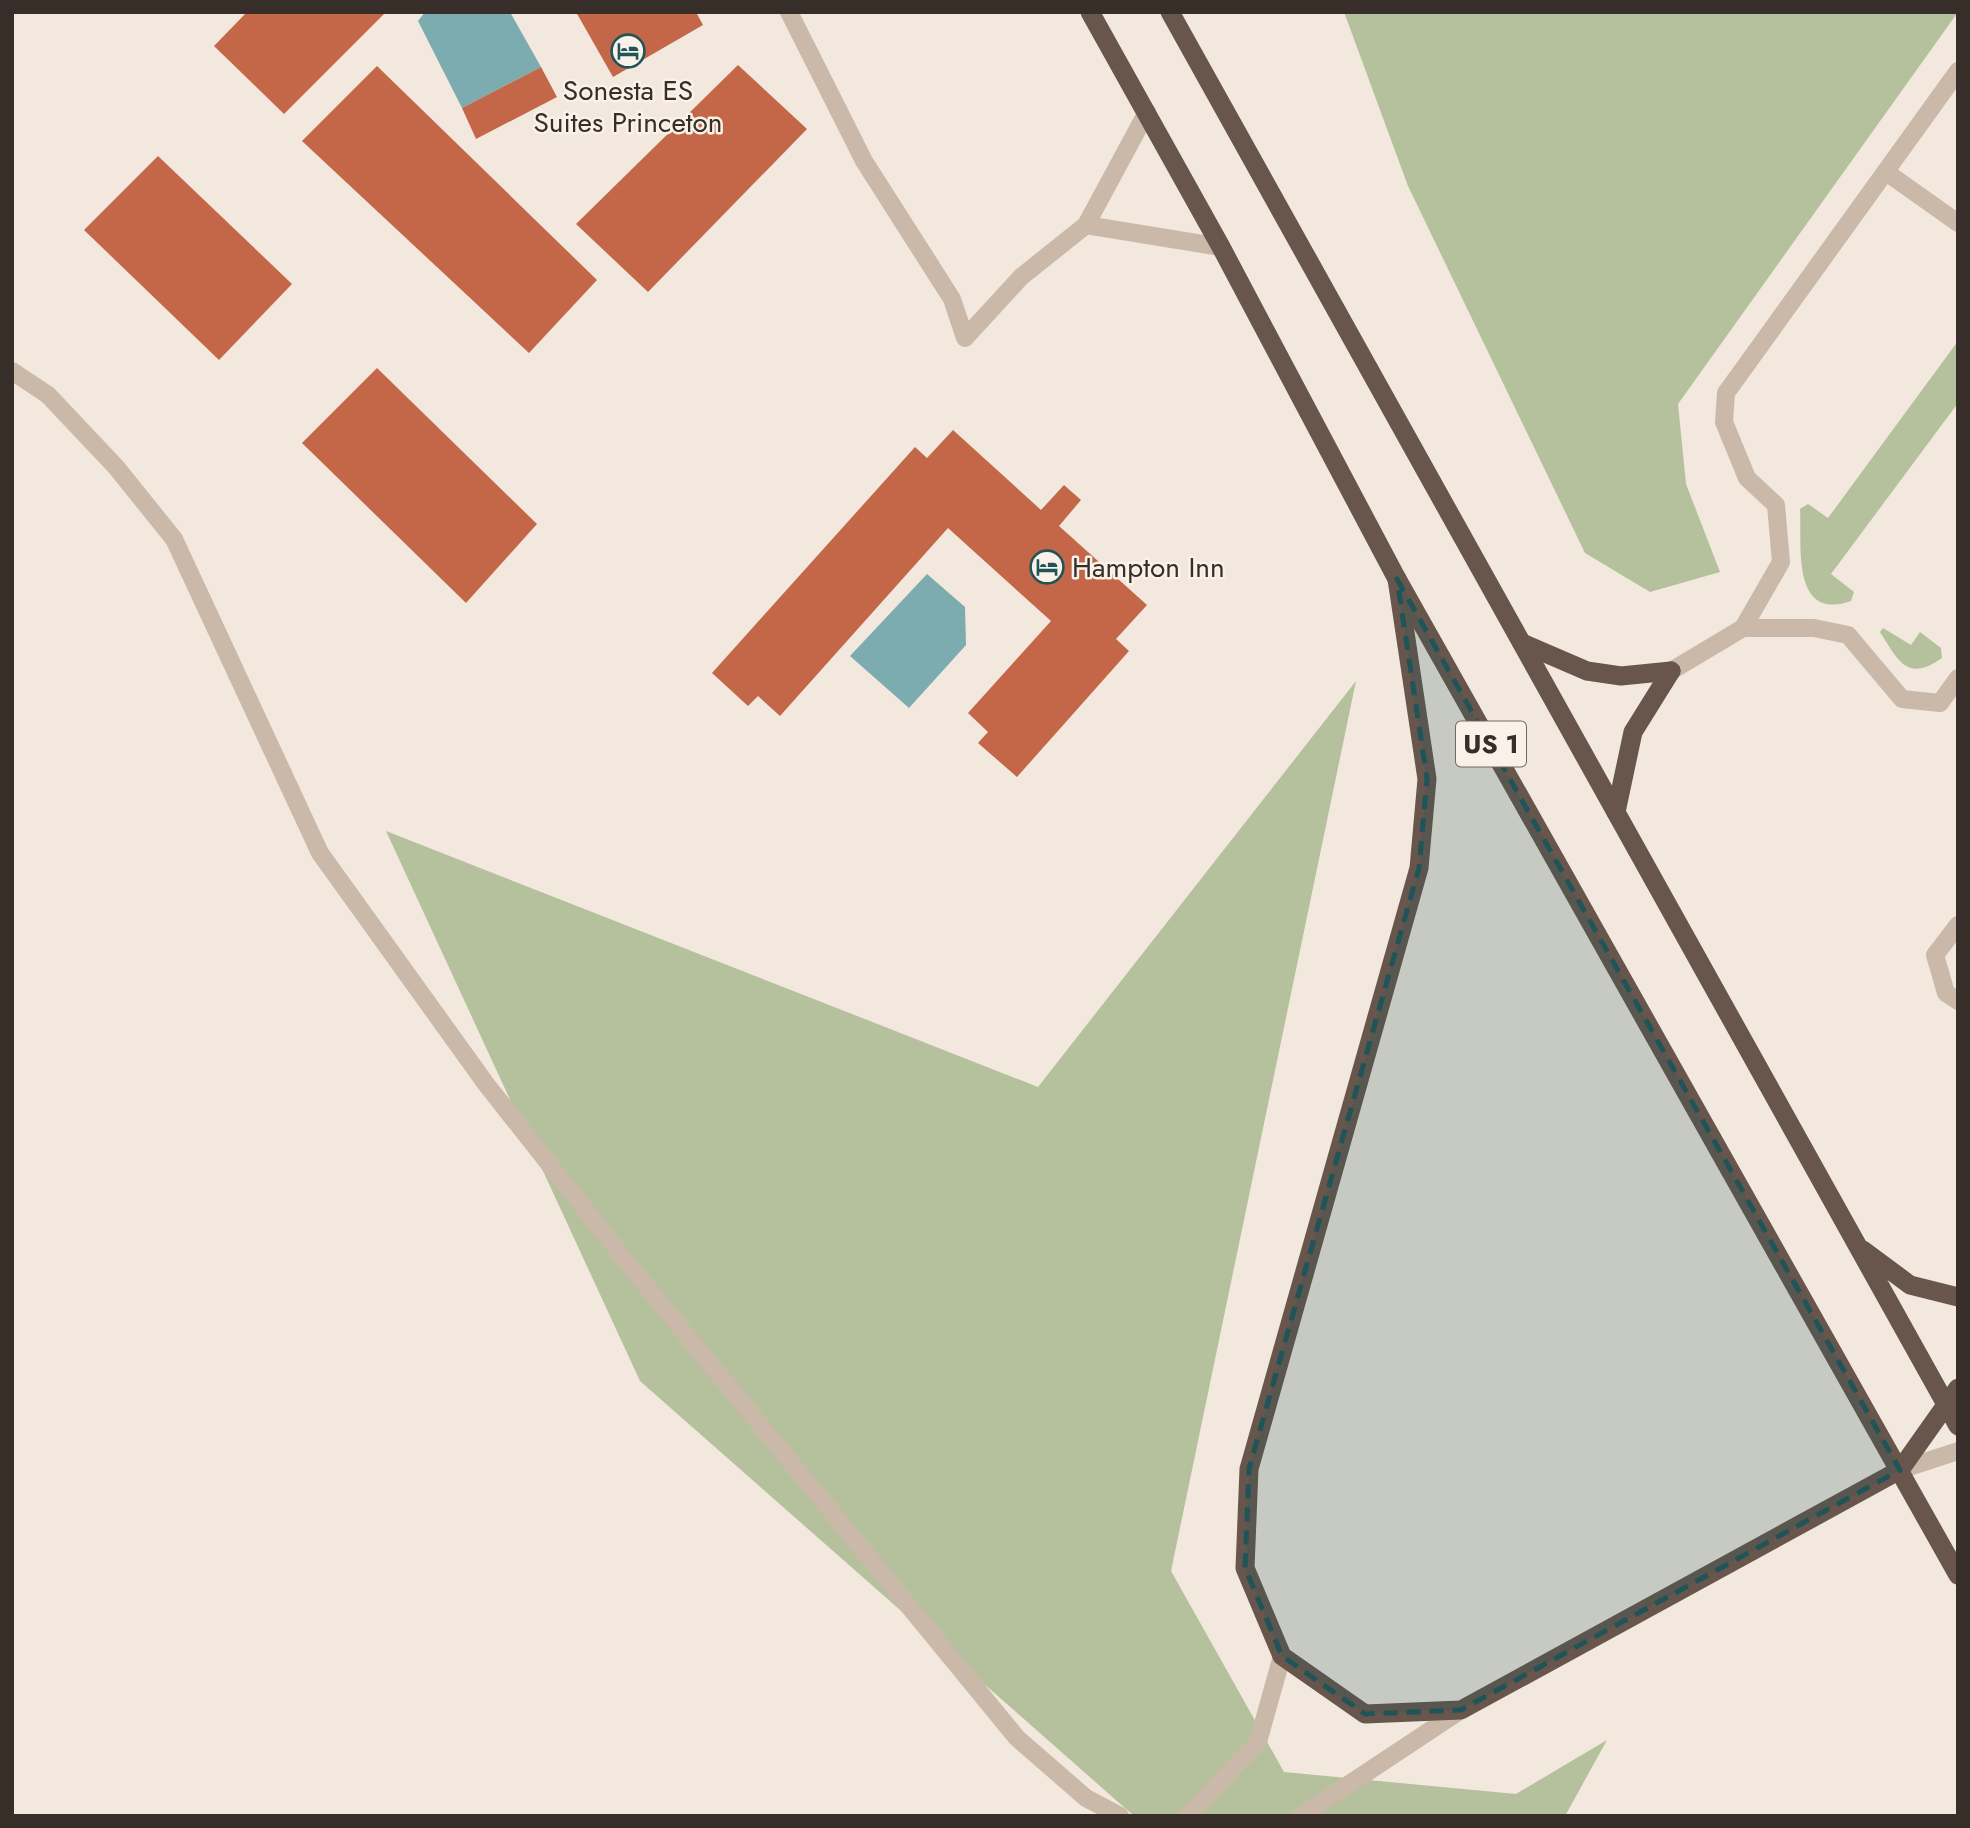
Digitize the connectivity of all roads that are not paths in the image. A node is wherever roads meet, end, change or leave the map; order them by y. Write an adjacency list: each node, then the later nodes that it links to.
1 (789, 12): 8 (street)
2 (1090, 12): 5 (highway, US 1)
3 (1170, 12): 13 (highway, US 1)
4 (1958, 71): 6 (street)
5 (1147, 112): 8 (street); 9 (highway, US 1)
6 (1886, 172): 7 (street); 12 (street)
7 (1958, 223)
8 (1086, 225): 9 (street)
9 (1222, 247): 11 (highway, US 1)
10 (12, 371): 29 (street)
11 (1397, 579): 25 (highway, US 1); 27 (highway)
12 (1743, 628): 14 (street); 15 (street)
13 (1522, 643): 14 (highway); 16 (highway, US 1)
14 (1671, 671): 16 (highway)
15 (1958, 678)
16 (1616, 812): 19 (highway, US 1)
17 (1958, 925): 18 (street)
18 (1958, 1001)
19 (1857, 1245): 20 (highway); 22 (highway, US 1)
20 (1958, 1297)
21 (1958, 1388): 22 (highway)
22 (1945, 1404): 23 (highway, US 1); 25 (highway)
23 (1958, 1426)
24 (1958, 1451): 25 (street)
25 (1900, 1471): 26 (highway, US 1); 28 (highway)
26 (1958, 1575)
27 (1282, 1656): 28 (highway); 30 (street)
28 (1461, 1710): 31 (street)
29 (1120, 1816)
30 (1187, 1816)
31 (1301, 1816)

